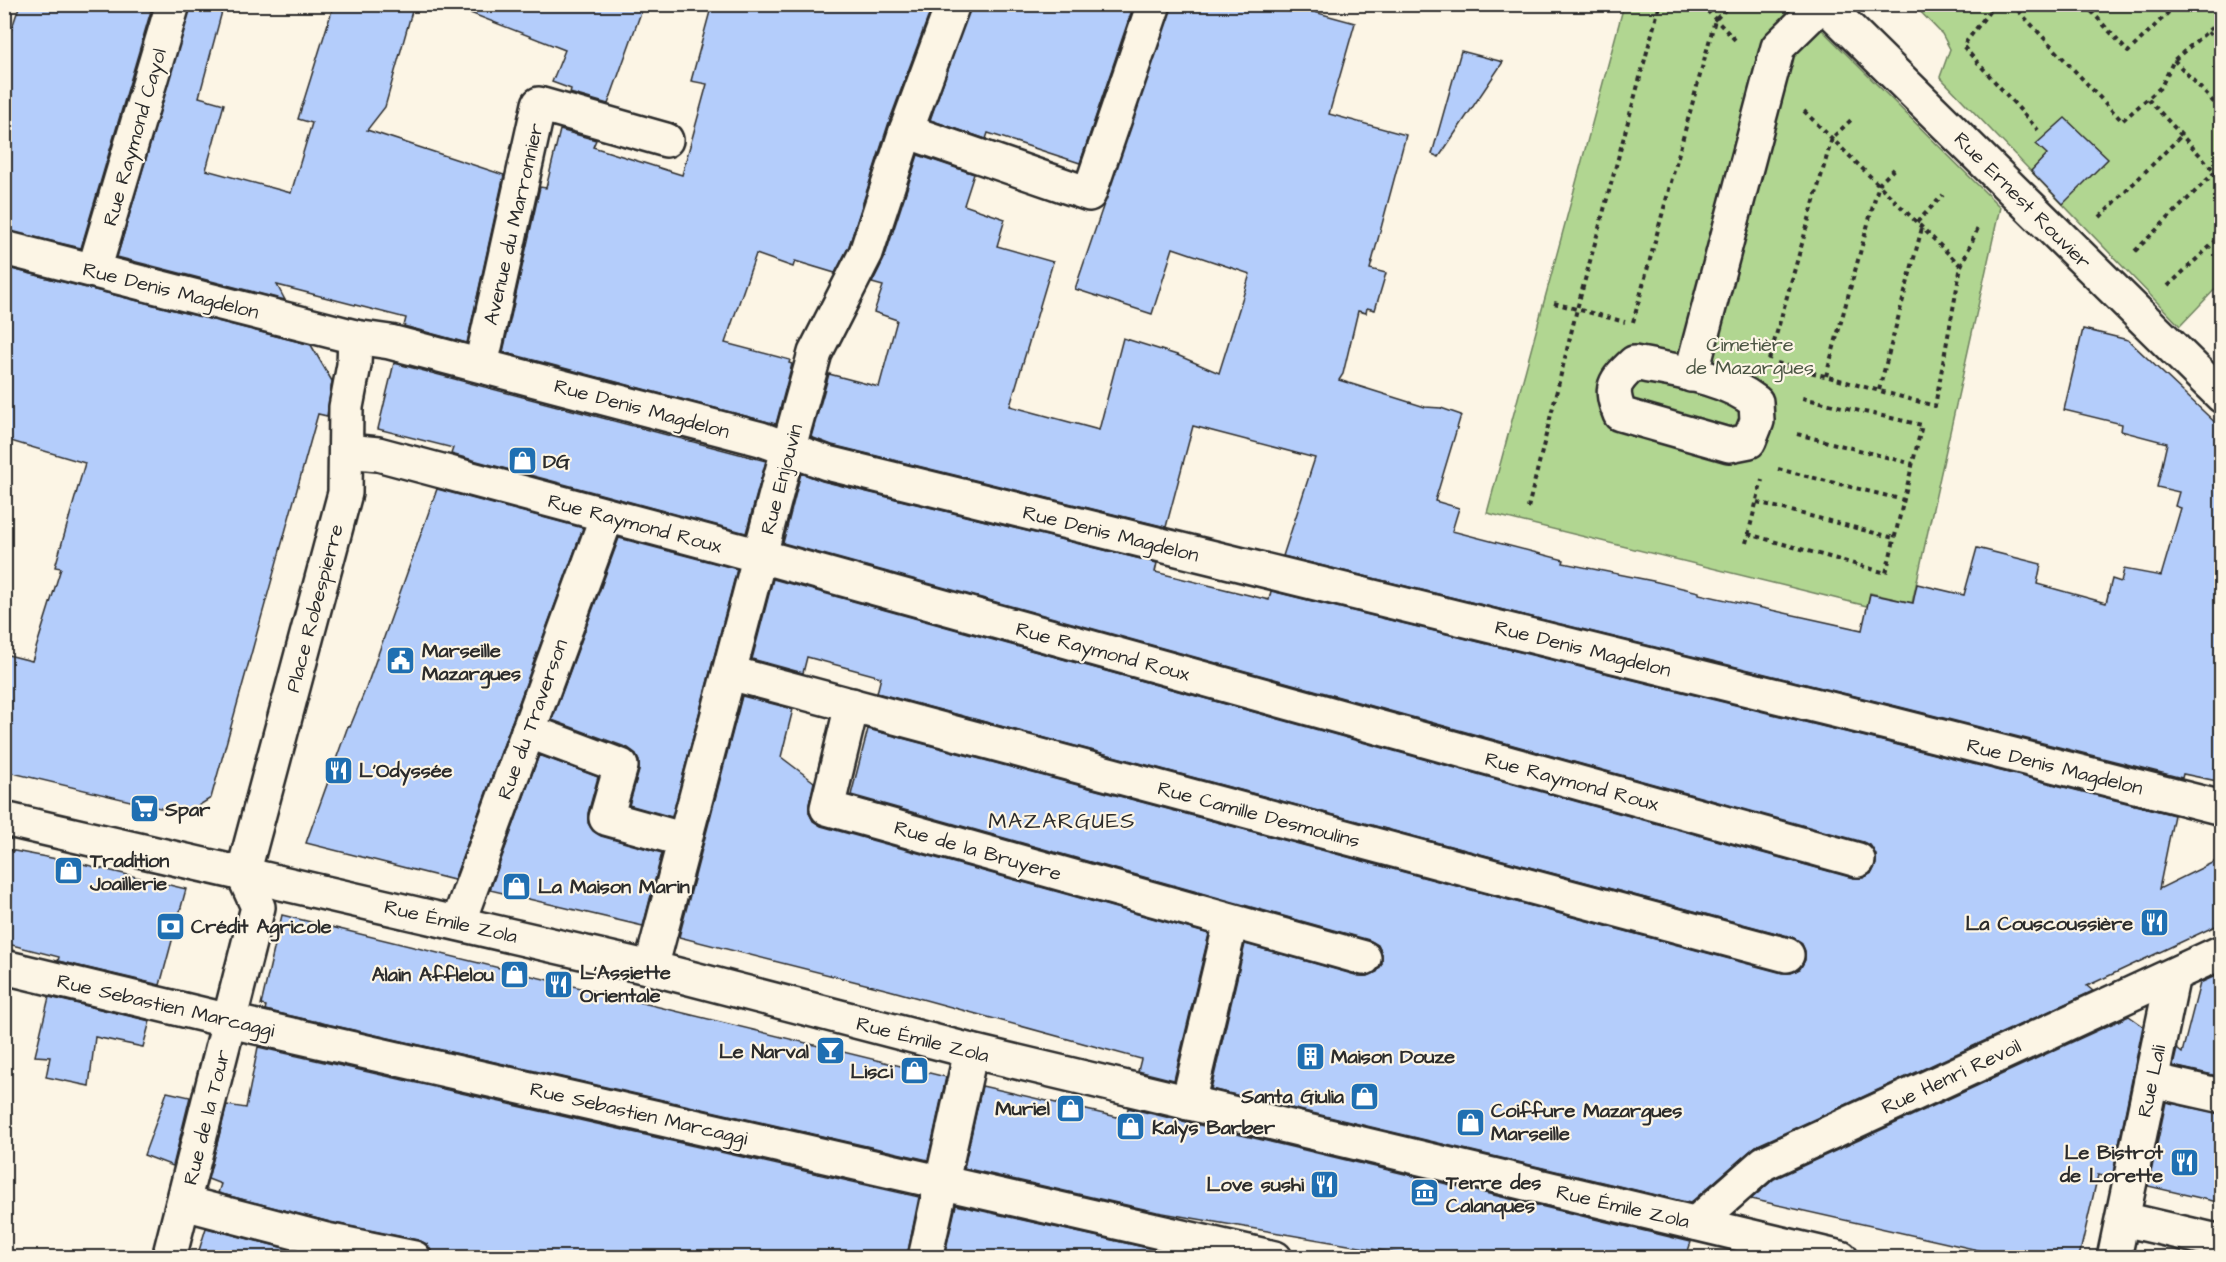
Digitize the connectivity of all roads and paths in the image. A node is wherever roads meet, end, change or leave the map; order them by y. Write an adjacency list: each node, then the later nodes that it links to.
1 (173, 4): 39 (street, Rue Raymond Cayol)
2 (953, 4): 21 (street, Rue Enjouvin)
3 (1154, 4): 21 (street)
4 (1660, 4): 58 (path)
5 (1701, 4): 13 (path)
6 (1731, 4): 13 (path)
7 (1823, 4): 17 (street); 47 (street, Rue Ernest Rouvier)
8 (1995, 4): 22 (path)
9 (2012, 4): 18 (path)
10 (2177, 4): 11 (path)
11 (2085, 5)
12 (2222, 19): 14 (path)
13 (1715, 20): 17 (path); 45 (path)
14 (2208, 32): 15 (path); 16 (path)
15 (2222, 47)
16 (2175, 60): 18 (path); 19 (path)
17 (1770, 77): 24 (path); 43 (street)
18 (2148, 99): 23 (path)
19 (2222, 111)
20 (1851, 120): 24 (path)
21 (906, 130): 52 (street, Rue Enjouvin)
22 (2038, 130)
23 (2181, 136): 27 (path); 32 (path)
24 (1832, 138): 29 (path); 50 (path)
25 (666, 140): 42 (street, Avenue du Marronnier)
26 (1897, 166): 29 (path)
27 (2215, 172): 28 (path); 37 (path)
28 (2222, 179)
29 (1879, 184): 31 (path); 44 (path)
30 (1943, 195): 31 (path)
31 (1917, 222): 33 (path)
32 (2095, 222)
33 (1923, 227): 38 (path); 46 (path)
34 (1978, 228): 38 (path)
35 (2222, 235): 40 (path)
36 (4, 248): 39 (street, Rue Denis Magdelon)
37 (2132, 253)
38 (1961, 267): 49 (path)
39 (94, 270): 41 (street, Rue Denis Magdelon)
40 (2168, 286)
41 (355, 337): 42 (street, Rue Denis Magdelon); 53 (street, Place Robespierre)
42 (481, 365): 52 (street, Rue Denis Magdelon)
43 (1691, 375): 45 (street); 50 (street)
44 (1826, 376)
45 (1619, 378): 50 (street)
46 (1879, 390)
47 (2222, 396)
48 (1796, 397): 54 (path)
49 (1935, 406)
50 (1756, 407)
51 (1787, 431): 54 (path)
52 (789, 449): 62 (street, Rue Enjouvin); 66 (street, Rue Denis Magdelon)
53 (347, 451): 59 (street, Rue Raymond Roux); 70 (street, Place Robespierre)
54 (1912, 464): 56 (path)
55 (1778, 468): 56 (path)
56 (1904, 500): 61 (path)
57 (1757, 502): 61 (path)
58 (1528, 508)
59 (607, 516): 62 (street, Rue Raymond Roux); 65 (street, Rue du Traverson)
60 (1748, 534): 61 (path)
61 (1894, 538)
62 (760, 556): 63 (street, Rue Enjouvin); 69 (street, Rue Raymond Roux)
63 (730, 673): 64 (street, Rue Camille Desmoulins); 68 (street, Rue Enjouvin)
64 (852, 705): 71 (street, Rue de la Bruyere); 74 (street, Rue Camille Desmoulins)
65 (528, 731): 68 (street); 72 (street, Rue du Traverson)
66 (2222, 808)
67 (4, 819): 70 (street, Rue Émile Zola)
68 (685, 840): 77 (street, Rue Enjouvin)
69 (1858, 860)
70 (243, 874): 72 (street, Rue Émile Zola); 79 (street, Rue de la Tour)
71 (1231, 922): 75 (street, Rue de la Bruyere); 83 (street)
72 (458, 923): 77 (street, Rue Émile Zola)
73 (2222, 952): 78 (street, Rue Henri Revoil)
74 (1787, 955)
75 (1364, 958)
76 (4, 967): 79 (street, Rue Sebastien Marcaggi)
77 (651, 968): 80 (street, Rue Émile Zola)
78 (2173, 975): 81 (street, Rue Lali); 87 (street, Rue Henri Revoil)
79 (230, 1021): 84 (street, Rue Sebastien Marcaggi); 85 (street, Rue de la Tour)
80 (970, 1051): 83 (street, Rue Émile Zola); 84 (street)
81 (2151, 1080): 82 (street); 86 (street, Rue Lali)
82 (2222, 1096)
83 (1188, 1103): 87 (street, Rue Émile Zola)
84 (940, 1182): 93 (street); 94 (street, Rue Sebastien Marcaggi)
85 (184, 1203): 90 (street); 91 (street, Rue de la Tour)
86 (2122, 1219): 88 (street); 96 (street, Rue Lali)
87 (1696, 1223): 89 (street, Rue Émile Zola)
88 (2222, 1242)
89 (1725, 1245): 95 (street, Rue Émile Zola)
90 (323, 1249): 92 (street)
91 (169, 1257)
92 (414, 1257)
93 (924, 1257)
94 (1275, 1257)
95 (1841, 1257)
96 (2114, 1257)

